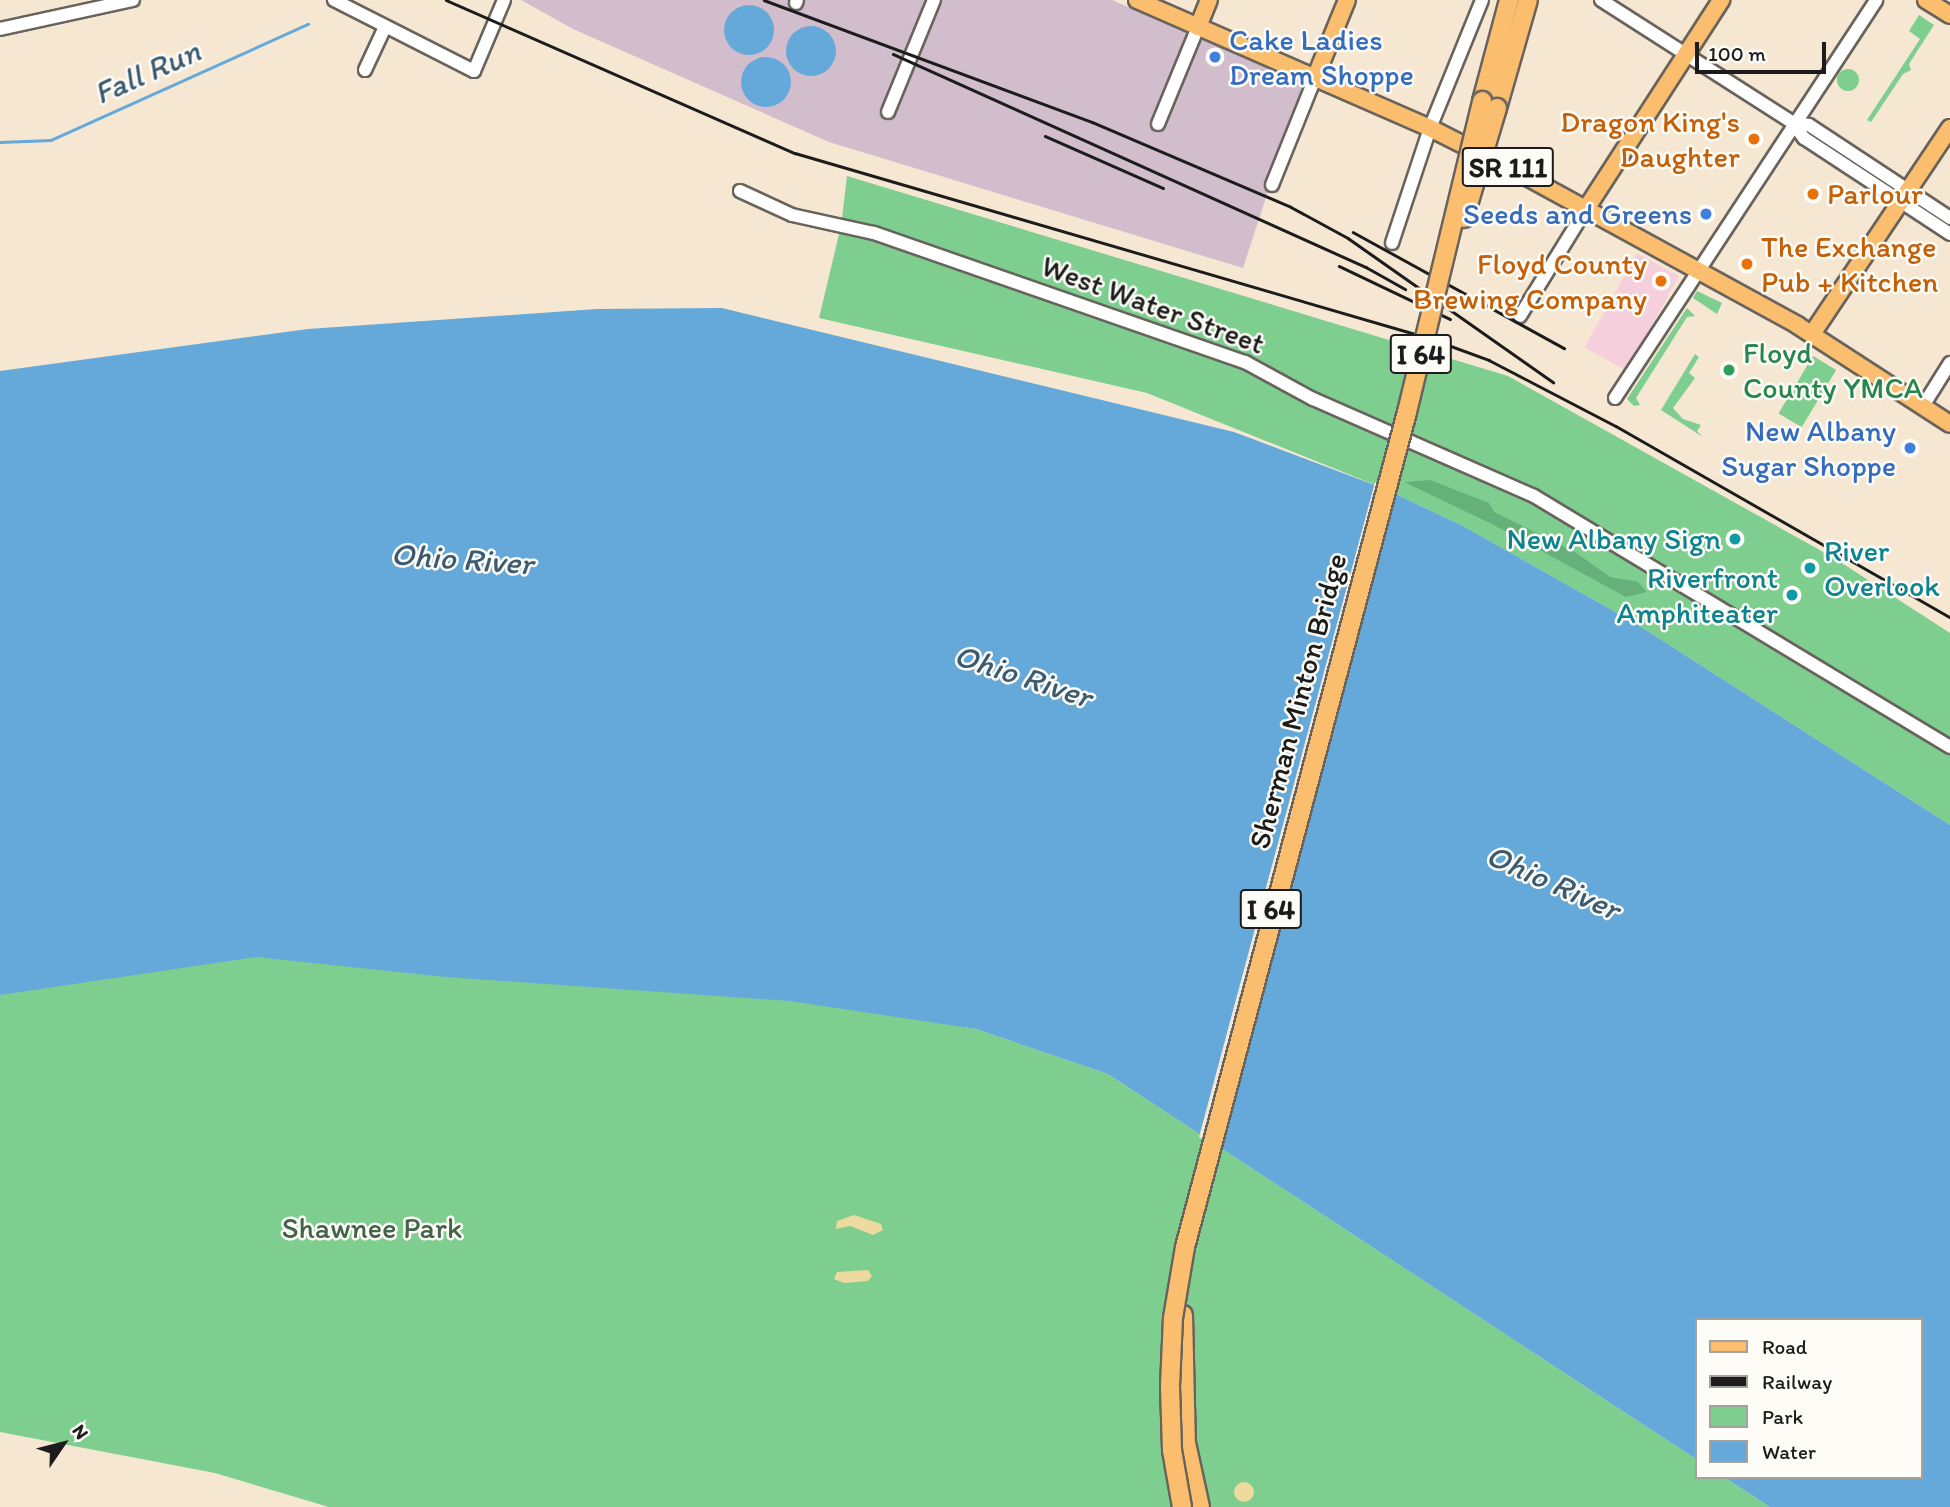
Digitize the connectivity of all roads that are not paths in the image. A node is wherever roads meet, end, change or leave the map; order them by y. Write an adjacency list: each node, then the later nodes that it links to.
1 (133, 0): 17 (street)
2 (334, 0): 15 (street)
3 (504, 0): 15 (street)
4 (934, 0): 22 (street)
5 (1137, 0): 16 (main road, SR 111)
6 (1209, 0): 16 (main road)
7 (1347, 0): 20 (main road)
8 (1482, 0): 25 (street)
9 (1601, 0): 18 (street)
10 (1721, 0): 18 (main road)
11 (1876, 0): 23 (street)
12 (1926, 0): 14 (main road)
13 (1512, 4): 21 (highway, I 64); 21 (highway, I 64)
14 (1950, 15)
15 (386, 27): 19 (street)
16 (1198, 27): 20 (main road, SR 111); 24 (street)
17 (0, 29)
18 (1686, 55): 23 (street); 30 (main road)
19 (365, 70)
20 (1315, 78): 25 (main road, SR 111); 27 (street)
21 (1485, 103): 42 (highway, bridge); 42 (highway, Sherman Minton Bridge / I 64, bridge); 43 (highway, Sherman Minton Bridge / I 64, bridge)
22 (888, 112)
23 (1793, 123): 29 (street); 34 (street)
24 (1158, 124)
25 (1430, 128): 30 (main road, SR 111); 33 (street)
26 (1950, 128): 29 (main road)
27 (1272, 186)
28 (740, 191): 41 (street, West Water Street)
29 (1905, 196): 31 (street); 32 (street); 36 (main road)
30 (1586, 209): 34 (main road, SR 111); 35 (street)
31 (1950, 218)
32 (1950, 234)
33 (1392, 243)
34 (1697, 270): 36 (main road, SR 111); 38 (street)
35 (1520, 316)
36 (1807, 331): 39 (main road)
37 (1950, 363): 39 (street)
38 (1615, 398)
39 (1923, 406): 40 (main road)
40 (1950, 424)
41 (1950, 747)
42 (1179, 1507)
43 (1200, 1507)

